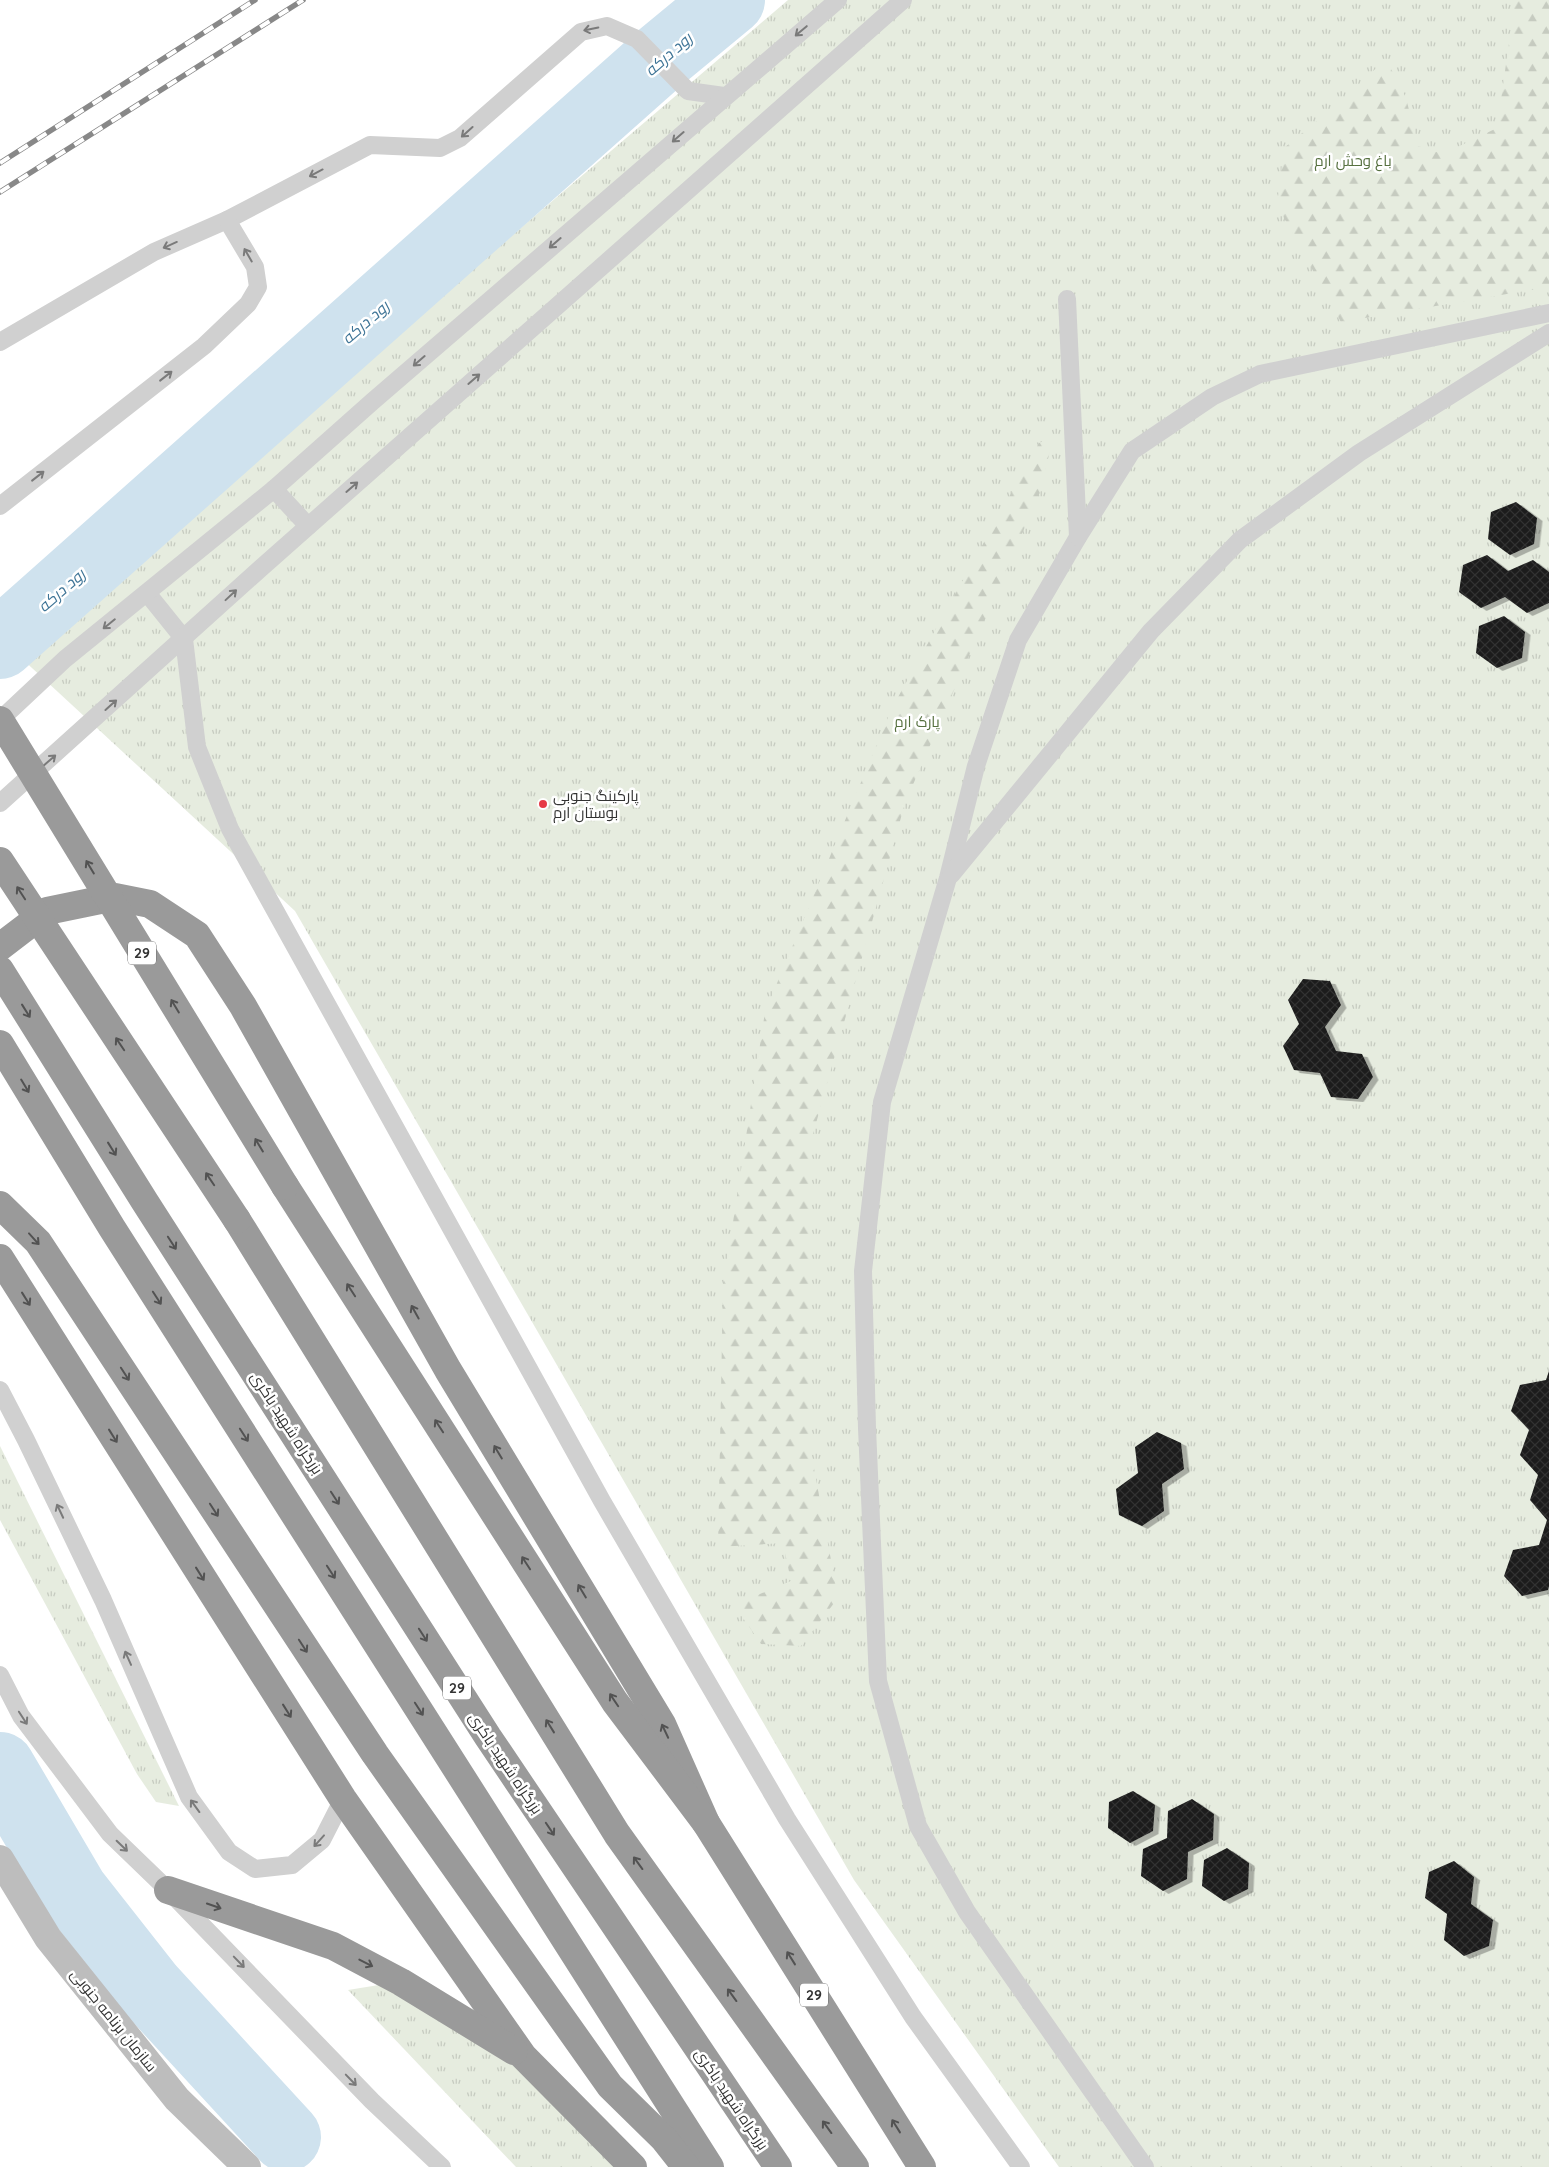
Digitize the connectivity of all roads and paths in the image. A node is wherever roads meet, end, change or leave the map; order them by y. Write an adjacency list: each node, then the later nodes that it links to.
1 (838, 0): 3 (lane, one-way to 3)
2 (903, 0): 11 (lane, one-way to 2)
3 (724, 96): 4 (lane, one-way to 4); 9 (lane, one-way to 9)
4 (227, 220): 8 (lane, one-way to 8); 10 (lane, one-way to 4)
5 (1066, 299): 12 (lane)
6 (1549, 312): 12 (lane)
7 (1549, 333): 18 (lane)
8 (0, 342)
9 (274, 489): 11 (lane); 13 (lane)
10 (0, 506)
11 (308, 526): 14 (lane, one-way to 11)
12 (1078, 536): 18 (lane)
13 (147, 593): 14 (lane); 15 (lane, one-way to 15)
14 (184, 639): 16 (lane, one-way to 14); 39 (lane)
15 (0, 720): 27 (highway, 29, one-way to 15, bridge)
16 (0, 803)
17 (0, 861): 37 (highway, one-way to 17, bridge)
18 (948, 878): 40 (lane)
19 (0, 947): 27 (highway, one-way to 19)
20 (0, 970): 36 (highway, بزرگراه شهید باکری / 29, one-way to 36)
21 (0, 1044): 35 (highway, one-way to 35)
22 (0, 1205): 34 (highway, one-way to 34)
23 (0, 1258): 26 (highway, one-way to 26)
24 (0, 1390): 26 (lane, one-way to 24)
25 (0, 1675): 29 (lane, one-way to 29)
26 (343, 1799): 30 (highway)
27 (706, 1823): 38 (highway, 29, one-way to 27)
28 (0, 1858): 31 (street, سازمان برنامه جنوبی)
29 (168, 1890): 30 (highway, one-way to 30); 32 (lane, one-way to 32)
30 (523, 2056): 33 (highway)
31 (247, 2167)
32 (442, 2167)
33 (633, 2167)
34 (686, 2167)
35 (710, 2167)
36 (778, 2167)
37 (855, 2167)
38 (922, 2167)
39 (1021, 2167)
40 (1144, 2167)

